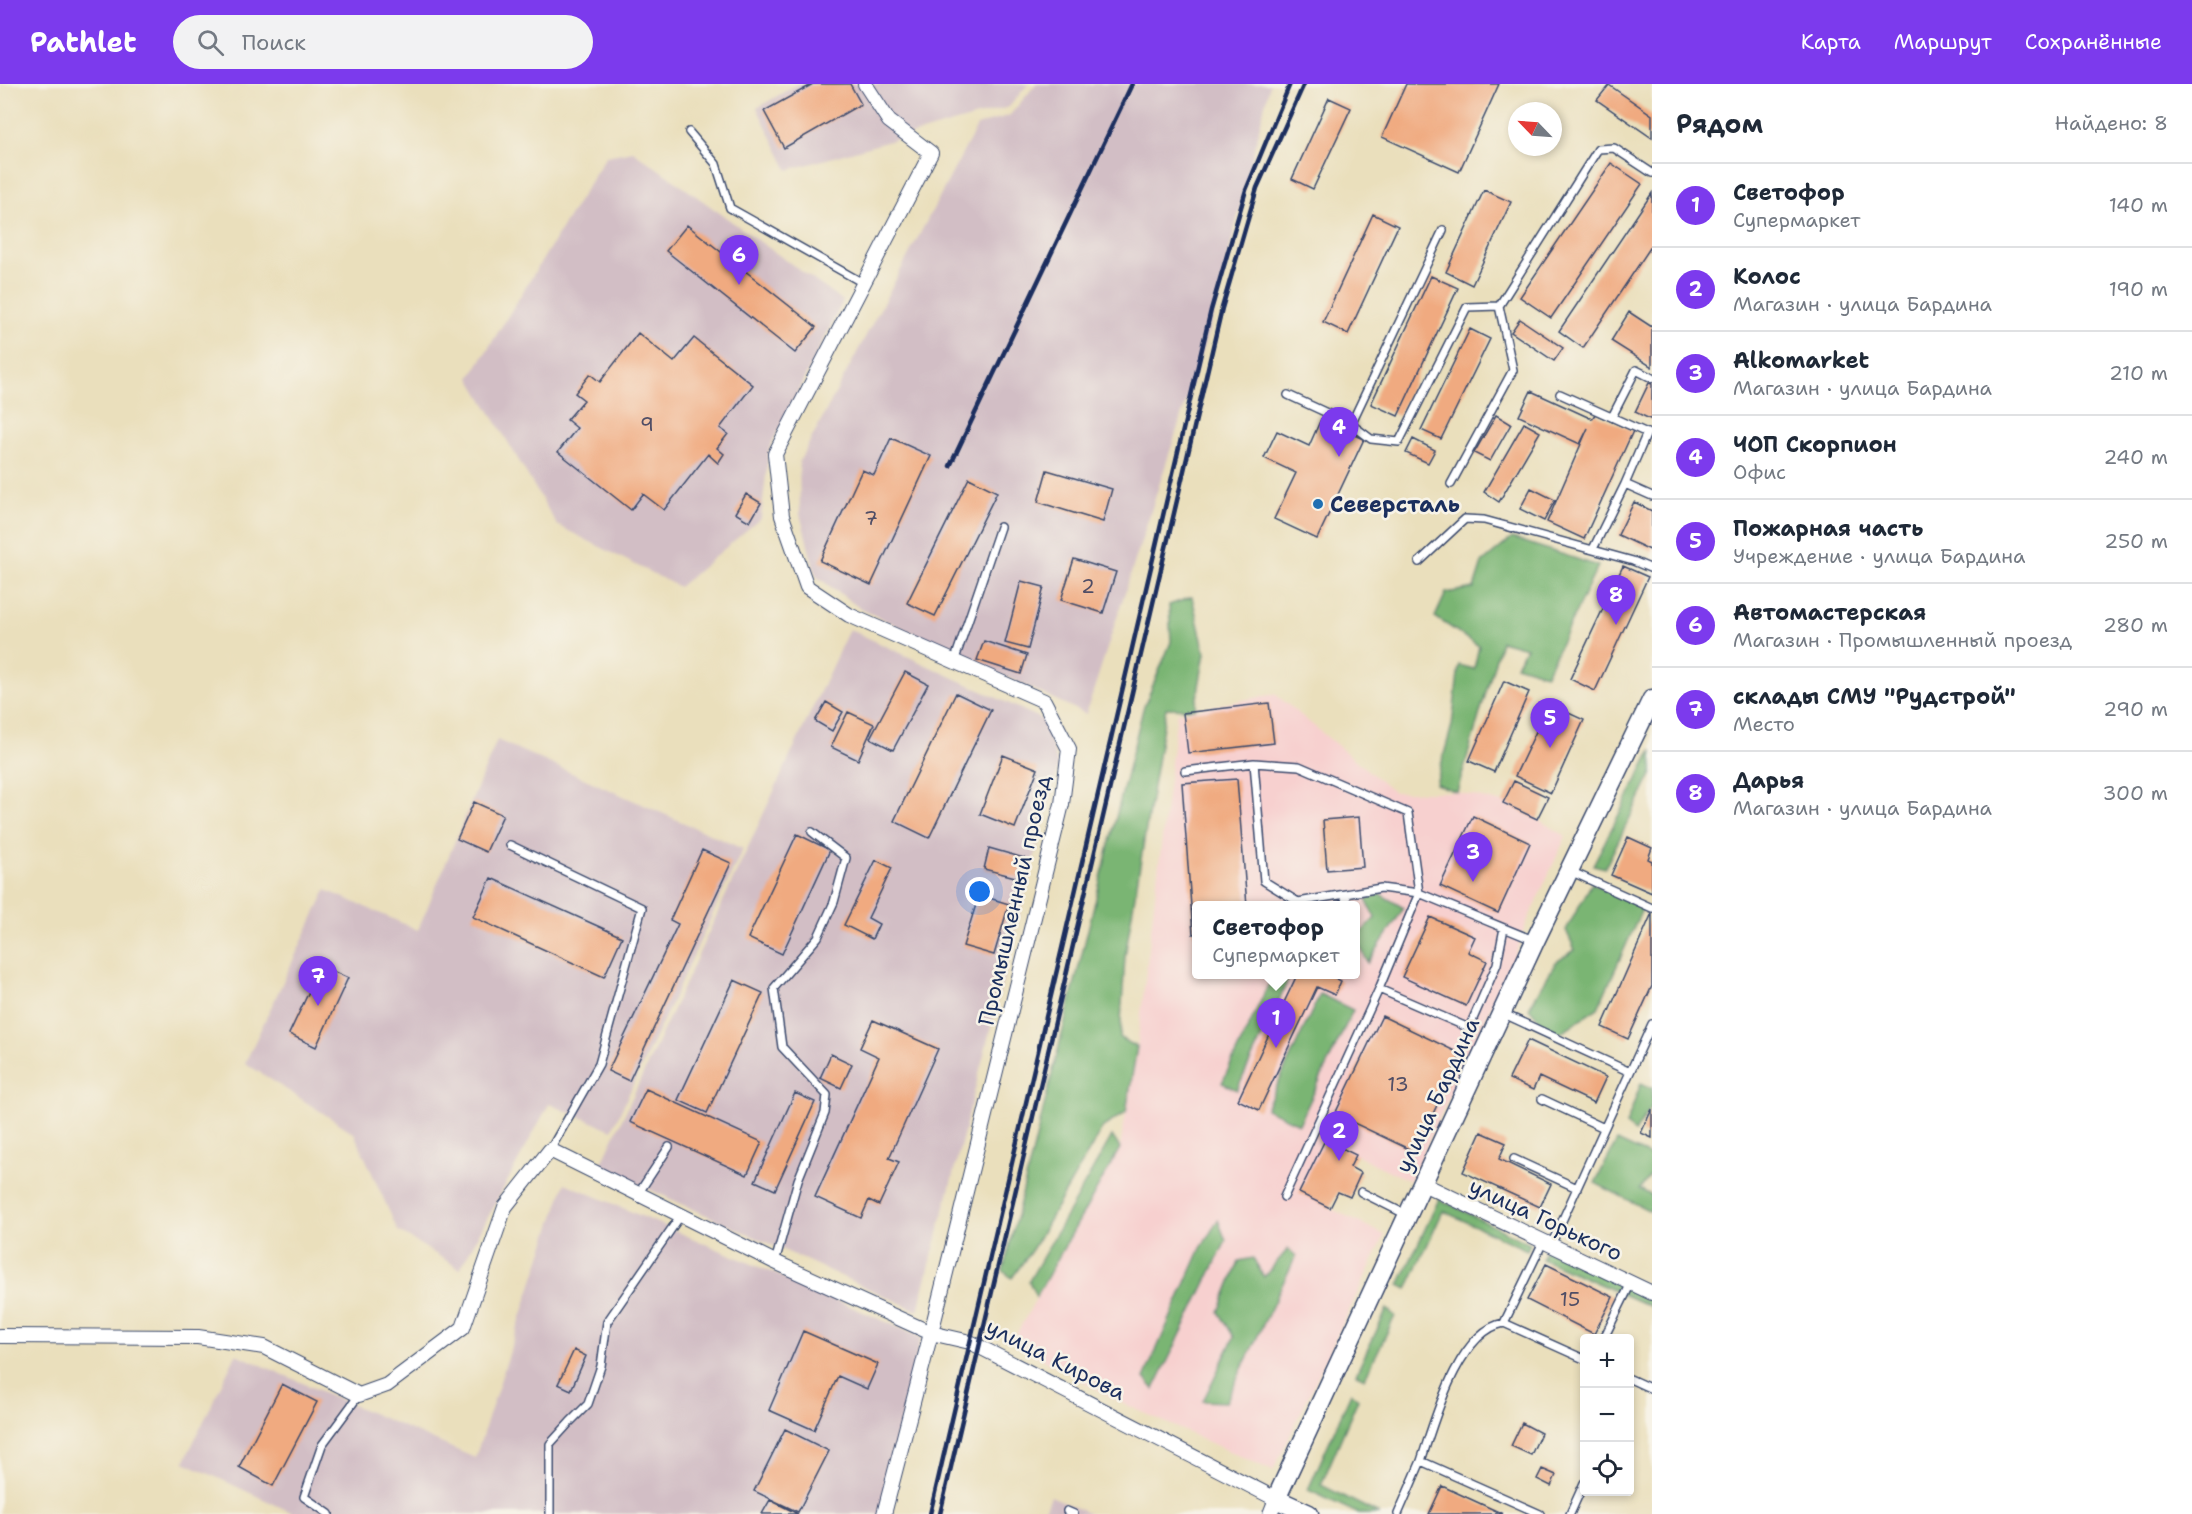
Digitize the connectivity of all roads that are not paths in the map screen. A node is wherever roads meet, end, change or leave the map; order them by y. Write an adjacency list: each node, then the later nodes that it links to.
1 (866, 84): 5 (street, Промышленный проезд)
2 (689, 132): 5 (lane)
3 (1652, 172): 6 (lane)
4 (1443, 230): 11 (lane)
5 (863, 283): 19 (street, Промышленный проезд)
6 (1499, 306): 11 (lane); 12 (lane)
7 (1652, 378): 10 (lane)
8 (1560, 394): 10 (lane)
9 (1288, 395): 11 (lane)
10 (1612, 417): 13 (lane)
11 (1351, 424)
12 (1451, 484)
13 (1624, 484): 14 (lane); 16 (lane)
14 (1652, 496)
15 (1000, 527): 19 (lane)
16 (1593, 549): 17 (lane); 18 (lane)
17 (1419, 562)
18 (1652, 570)
19 (954, 662): 55 (street, Промышленный проезд)
20 (1652, 699): 25 (street, улица Бардина)
21 (1254, 763): 22 (lane); 26 (lane); 28 (lane)
22 (1185, 771)
23 (812, 832): 51 (lane)
24 (510, 845): 41 (lane)
25 (1569, 871): 31 (lane); 33 (street, улица Бардина)
26 (1419, 893): 27 (lane); 32 (lane); 34 (lane)
27 (1348, 894): 29 (lane); 30 (lane)
28 (1296, 901)
29 (1304, 901)
30 (1345, 901)
31 (1652, 908)
32 (1504, 928): 33 (lane); 34 (lane)
33 (1535, 941): 35 (street, улица Бардина)
34 (1378, 989): 47 (lane)
35 (1502, 1012): 37 (lane); 43 (street, улица Бардина)
36 (1652, 1024): 37 (lane)
37 (1630, 1072): 39 (lane)
38 (1542, 1100): 39 (lane)
39 (1604, 1128): 44 (lane)
40 (669, 1148): 46 (lane)
41 (550, 1150): 46 (street, улица Кирова); 61 (street)
42 (1514, 1159): 44 (lane)
43 (1423, 1184): 49 (street, улица Бардина); 50 (street, улица Горького)
44 (1577, 1188): 50 (lane)
45 (1360, 1192): 49 (lane)
46 (638, 1194): 48 (street, улица Кирова)
47 (1284, 1197)
48 (681, 1215): 51 (street, улица Кирова); 66 (lane)
49 (1408, 1216): 64 (street, улица Бардина)
50 (1547, 1244): 52 (street, улица Горького); 54 (lane)
51 (775, 1262): 55 (street, улица Кирова)
52 (1631, 1283): 53 (street, улица Горького); 56 (lane)
53 (1652, 1293)
54 (1504, 1323): 58 (lane); 62 (lane)
55 (931, 1333): 64 (street, улица Кирова); 67 (street, Промышленный проезд)
56 (1606, 1334)
57 (0, 1336): 61 (street)
58 (1580, 1357)
59 (1634, 1381): 60 (lane)
60 (1652, 1389)
61 (359, 1395): 65 (lane)
62 (1421, 1461): 69 (lane); 70 (lane)
63 (1580, 1492): 71 (lane)
64 (1273, 1506): 68 (street, улица Кирова)
65 (329, 1514)
66 (550, 1514)
67 (884, 1514)
68 (1309, 1514)
69 (1398, 1514)
70 (1540, 1514)
71 (1570, 1514)

